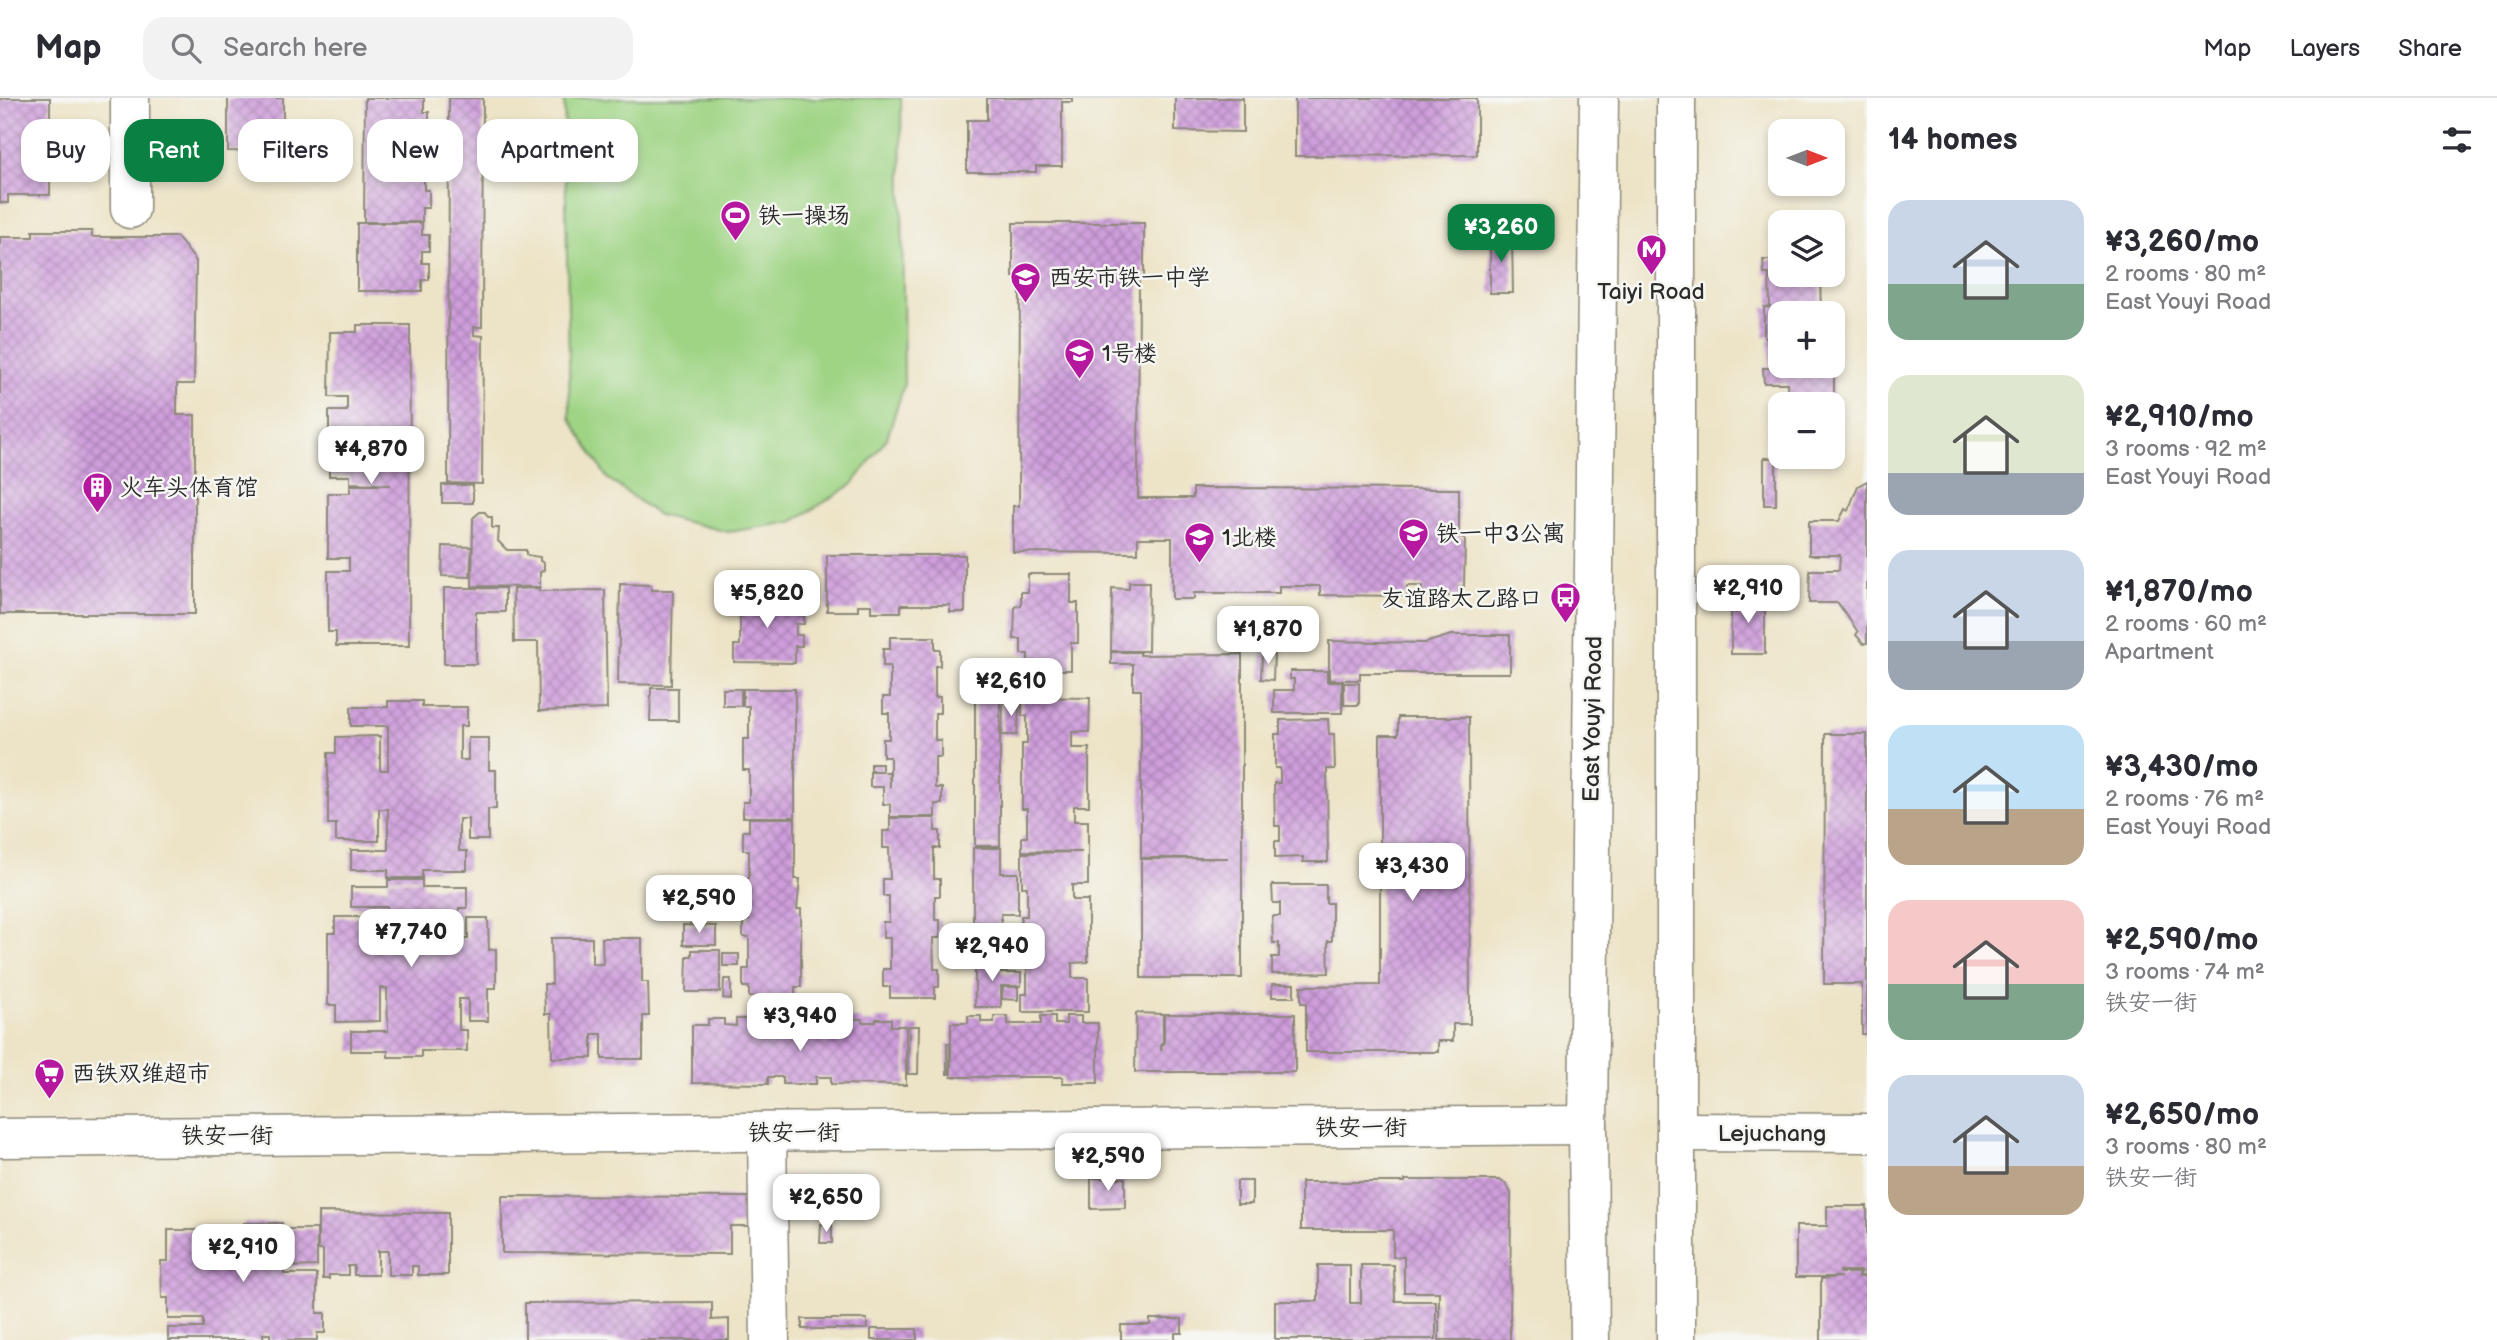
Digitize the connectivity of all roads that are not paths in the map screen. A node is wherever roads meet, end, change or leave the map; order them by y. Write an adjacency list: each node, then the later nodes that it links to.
1 (130, 98): 4 (main road)
2 (1599, 98): 5 (main road, East Youyi Road)
3 (1676, 98): 7 (main road)
4 (130, 209)
5 (1588, 1125): 6 (main road, 铁安一街); 11 (main road, East Youyi Road)
6 (767, 1132): 9 (main road, 铁安一街); 10 (main road)
7 (1678, 1132): 8 (main road, Lejuchang); 12 (main road)
8 (1867, 1133)
9 (0, 1138)
10 (770, 1340)
11 (1590, 1340)
12 (1676, 1340)

